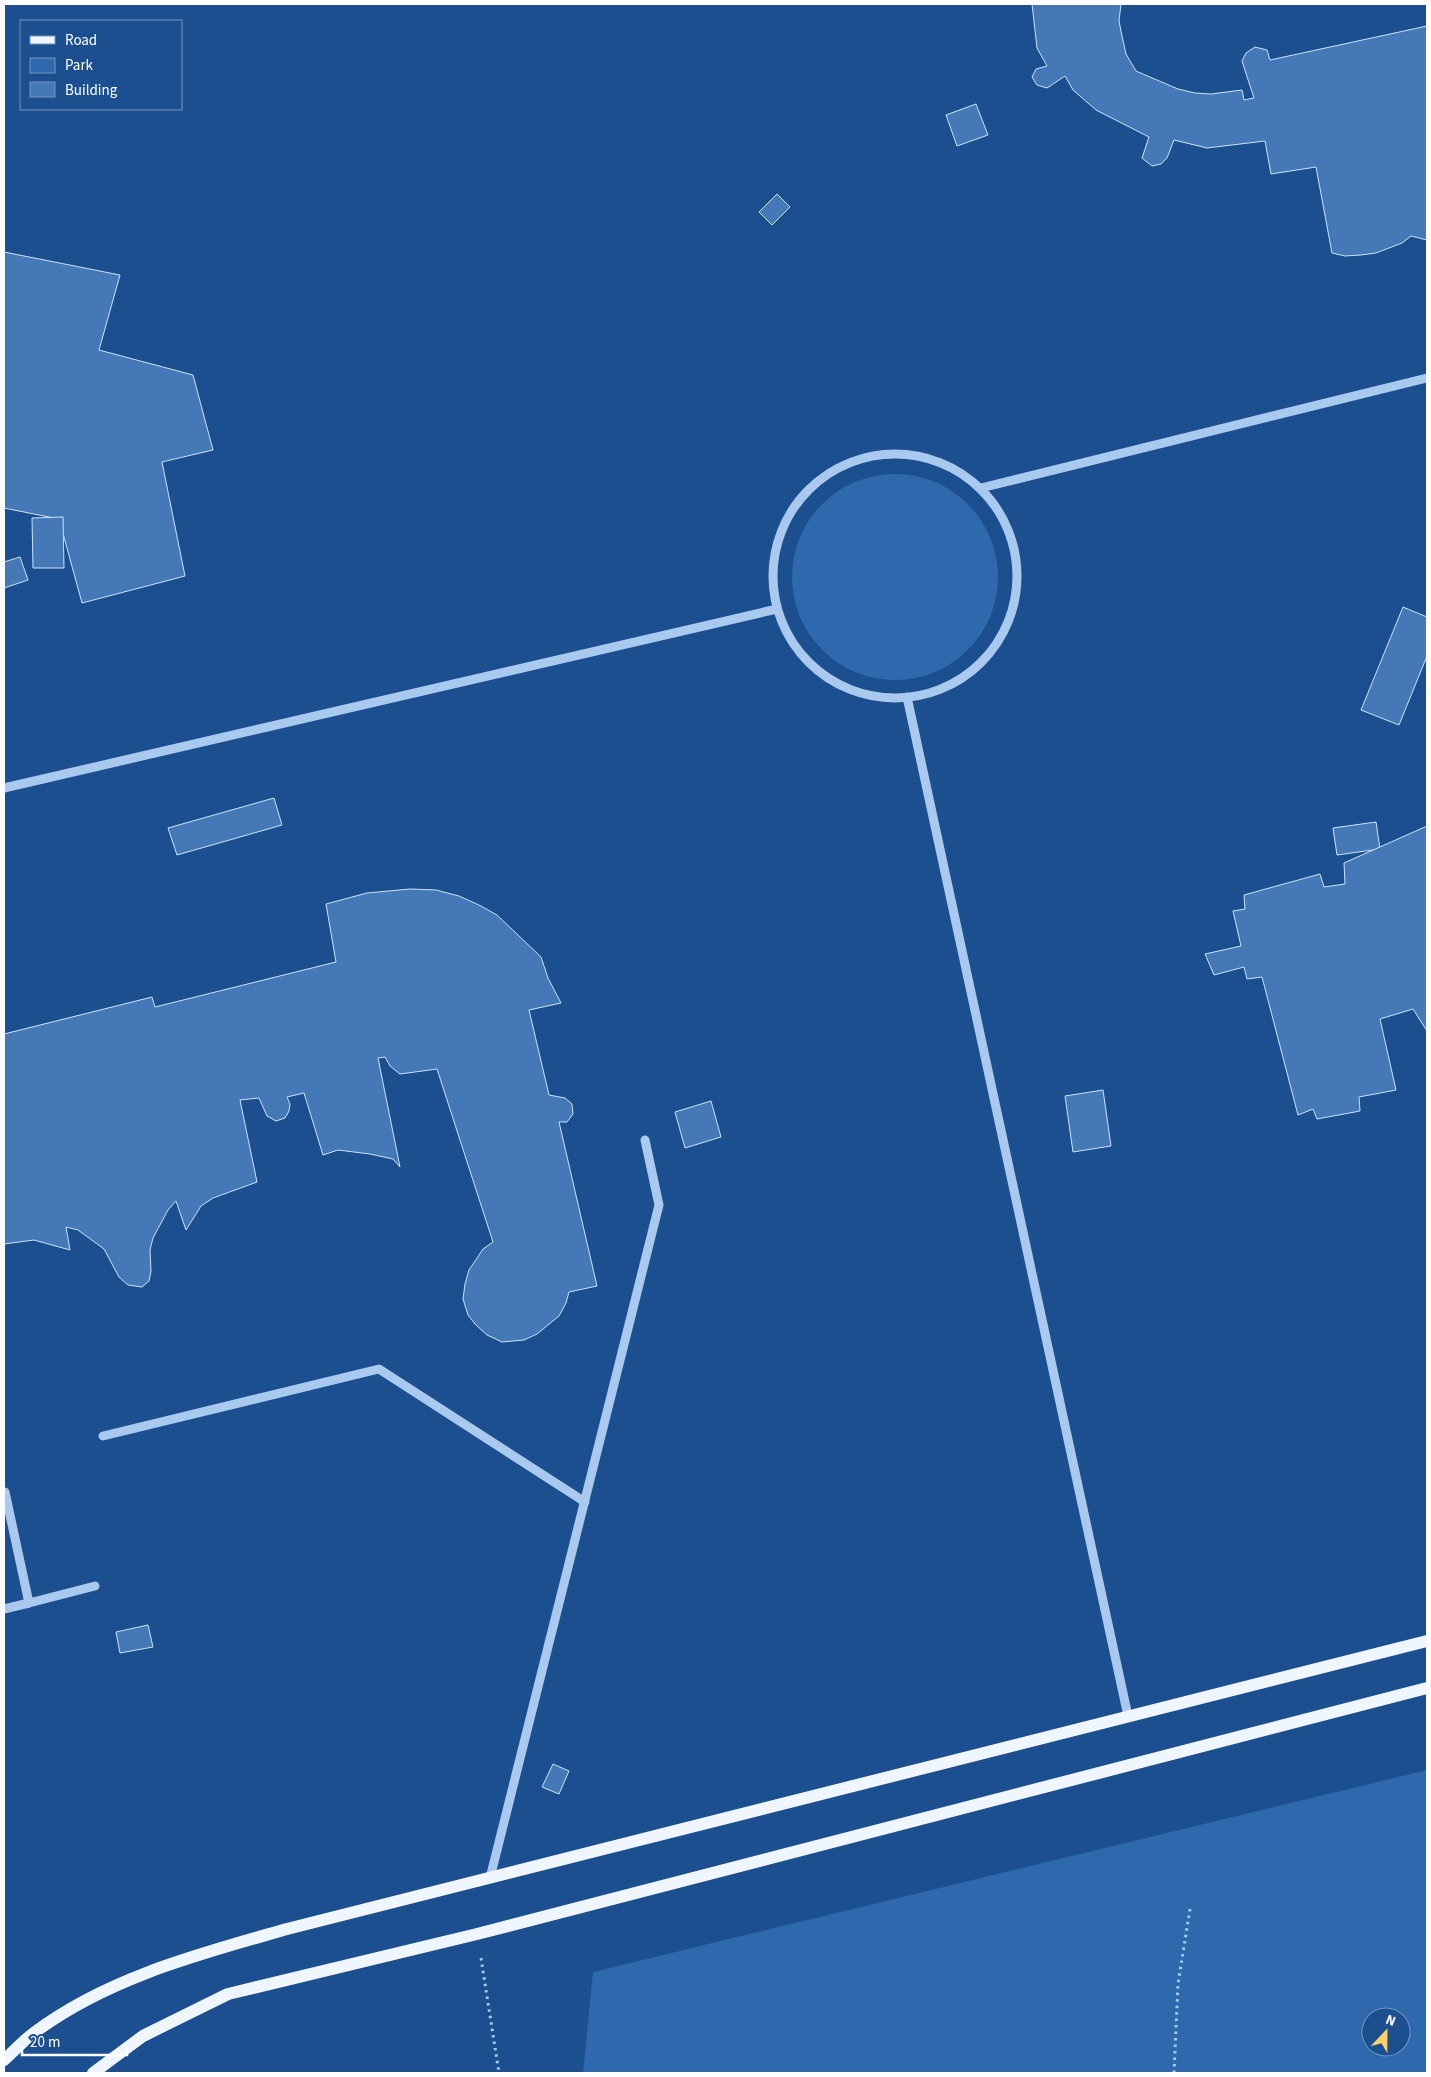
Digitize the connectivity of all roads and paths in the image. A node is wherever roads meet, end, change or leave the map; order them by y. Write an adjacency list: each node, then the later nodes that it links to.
1 (1427, 378): 2 (street)
2 (980, 488): 3 (street); 4 (street)
3 (777, 609): 4 (street); 5 (street)
4 (907, 697): 15 (street)
5 (4, 788)
6 (645, 1140): 9 (street)
7 (103, 1436): 9 (street)
8 (5, 1492): 11 (street)
9 (585, 1502): 16 (street)
10 (95, 1586): 11 (street)
11 (29, 1603): 12 (street)
12 (4, 1609)
13 (1427, 1641): 15 (main road)
14 (1427, 1688): 18 (main road)
15 (1128, 1716): 16 (main road)
16 (490, 1878): 19 (main road)
17 (1190, 1908): 22 (path)
18 (477, 1934): 20 (main road); 21 (path)
19 (4, 2060)
20 (93, 2073)
21 (499, 2073)
22 (1174, 2073)

